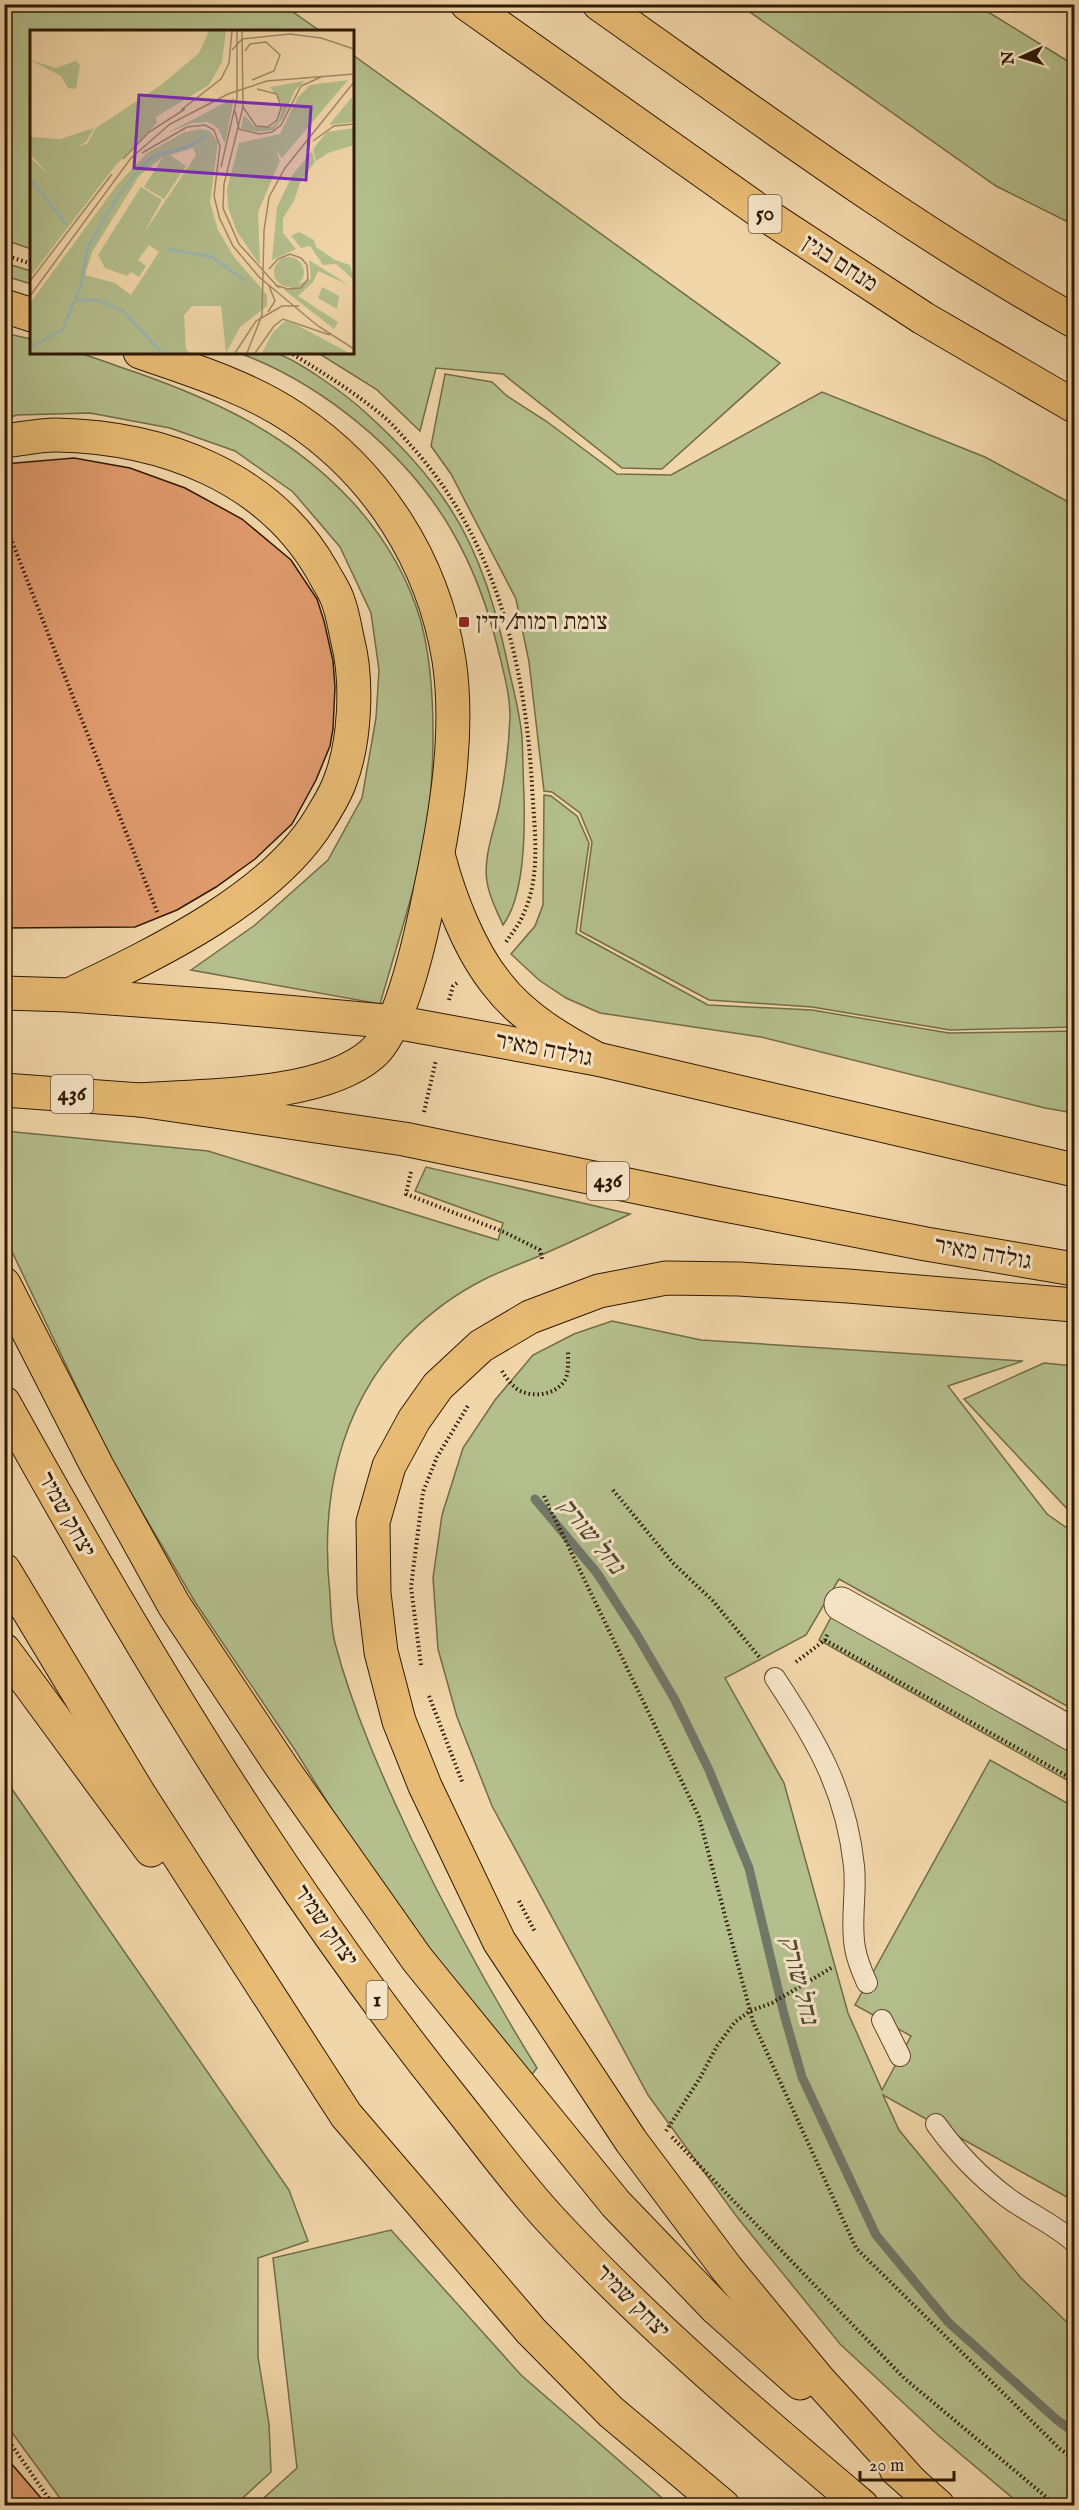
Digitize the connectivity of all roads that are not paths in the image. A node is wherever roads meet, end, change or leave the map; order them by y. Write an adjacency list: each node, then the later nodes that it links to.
1 (467, 4): 7 (main road, מנחם בגין / 50)
2 (599, 4): 5 (main road)
3 (4, 306): 4 (main road)
4 (30, 314)
5 (1074, 321)
6 (145, 354): 9 (main road)
7 (1074, 406)
8 (4, 441): 11 (main road)
9 (438, 855): 12 (main road); 13 (main road)
10 (4, 993): 11 (main road, גולדה מאיר)
11 (69, 995): 12 (main road, גולדה מאיר)
12 (394, 1022): 13 (main road, גולדה מאיר); 15 (main road)
13 (597, 1059): 16 (main road, גולדה מאיר)
14 (4, 1090): 15 (main road, גולדה מאיר / 436)
15 (140, 1100): 17 (main road, גולדה מאיר / 436)
16 (1074, 1170)
17 (1074, 1269)
18 (4, 1284): 32 (main road)
19 (1074, 1305): 32 (main road)
20 (4, 1403): 34 (main road, יצחק שמיר / 1)
21 (4, 1570): 29 (main road)
22 (841, 1604): 25 (street)
23 (4, 1650): 29 (main road)
24 (775, 1678): 26 (lane)
25 (1074, 1735)
26 (867, 1983)
27 (882, 2020): 28 (lane)
28 (900, 2056)
29 (346, 2115): 33 (main road)
30 (936, 2124): 31 (lane)
31 (1074, 2242)
32 (912, 2483): 35 (main road)
33 (723, 2505)
34 (862, 2505)
35 (938, 2505)

